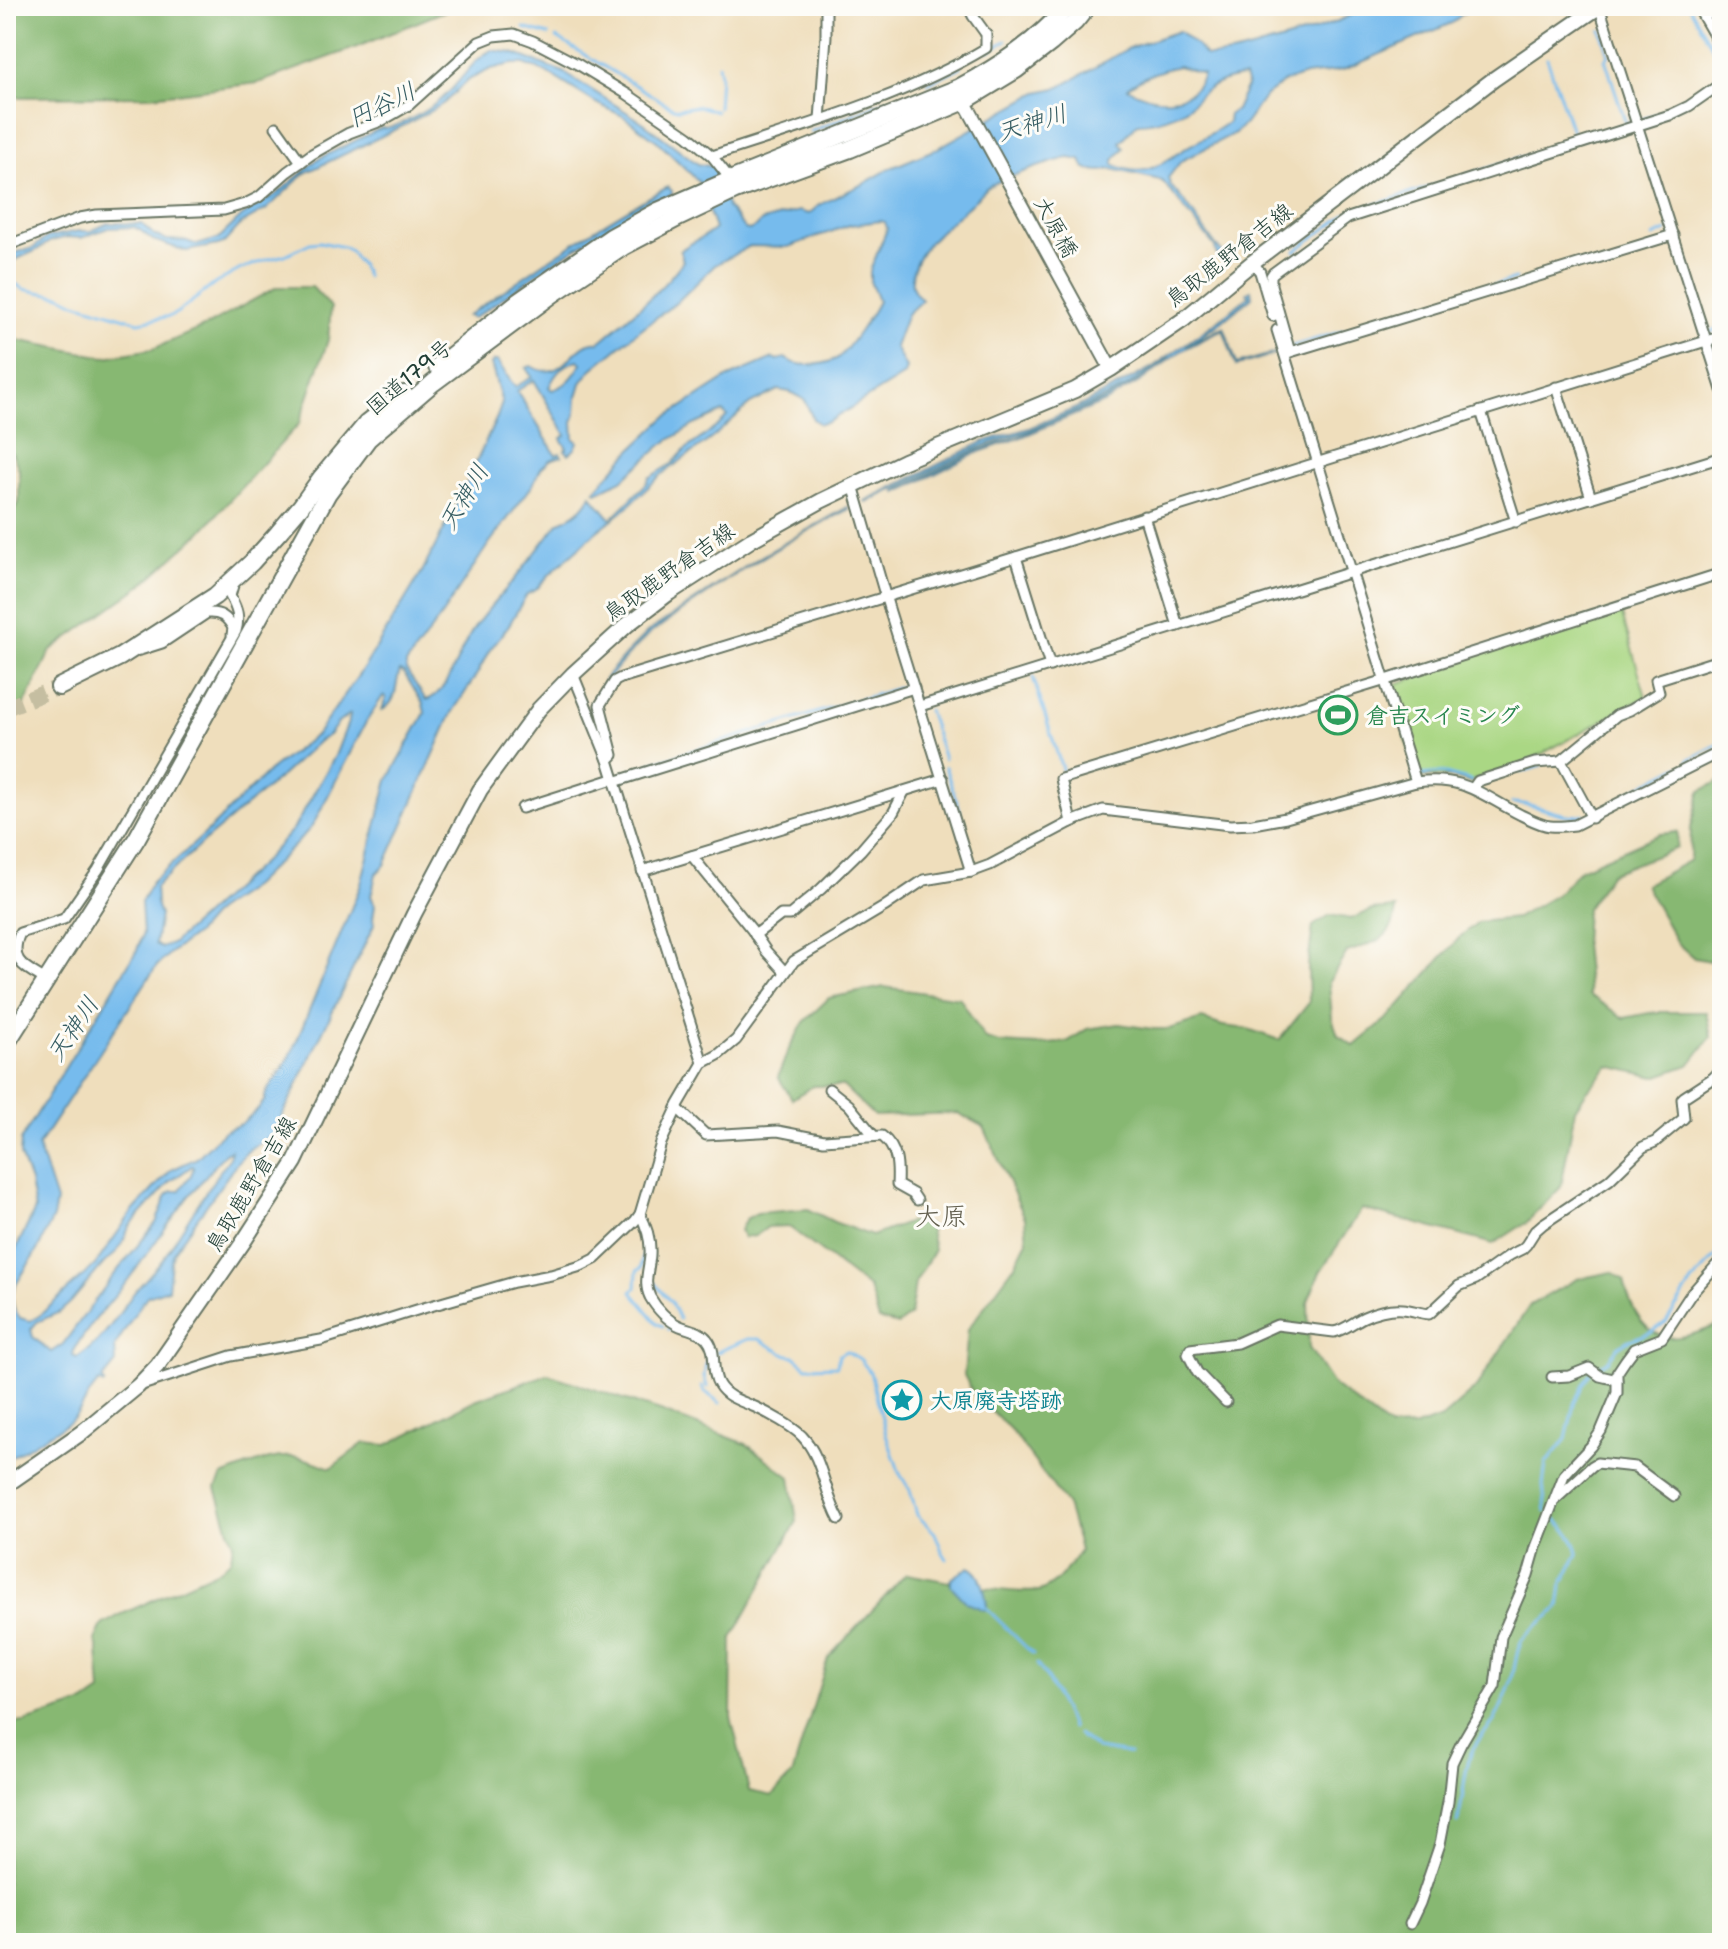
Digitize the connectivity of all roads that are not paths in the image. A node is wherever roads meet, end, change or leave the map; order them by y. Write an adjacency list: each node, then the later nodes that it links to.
1 (826, 6): 12 (street)
2 (968, 6): 12 (street)
3 (1068, 6): 11 (highway, 国道179号)
4 (1088, 6): 11 (highway, 国道179号)
5 (1600, 6): 13 (street); 20 (main road, 鳥取鹿野倉吉線)
6 (1697, 6): 8 (street)
7 (1722, 6): 8 (street)
8 (1704, 17): 9 (street)
9 (1722, 49)
10 (1722, 83): 13 (street)
11 (961, 94): 17 (highway, 国道179号); 24 (street, 大原橋)
12 (820, 120): 15 (street)
13 (1638, 125): 18 (street); 23 (street)
14 (276, 127): 16 (street)
15 (712, 156): 16 (street); 17 (street)
16 (301, 162): 19 (street)
17 (732, 186): 37 (highway, 国道179号); 65 (highway, 国道179号)
18 (1673, 235): 22 (street); 23 (street)
19 (6, 246)
20 (1253, 262): 23 (street); 24 (main road, 鳥取鹿野倉吉線)
21 (1722, 336): 22 (street)
22 (1706, 341): 25 (street); 26 (street)
23 (1287, 353): 29 (street)
24 (1111, 369): 30 (main road, 鳥取鹿野倉吉線)
25 (1556, 387): 27 (street); 31 (street)
26 (1722, 390)
27 (1481, 411): 29 (street); 33 (street)
28 (1722, 457): 31 (street)
29 (1317, 462): 32 (street); 35 (street)
30 (853, 485): 38 (street); 44 (main road, 鳥取鹿野倉吉線)
31 (1591, 498): 33 (street)
32 (1144, 516): 34 (street); 39 (street)
33 (1516, 522): 35 (street)
34 (1016, 557): 38 (street); 43 (street)
35 (1352, 572): 39 (street); 45 (street)
36 (1722, 573): 45 (street)
37 (236, 577): 40 (street); 41 (highway, 国道179号)
38 (886, 597): 47 (street); 50 (street)
39 (1178, 626): 43 (street)
40 (230, 642): 41 (street); 65 (street)
41 (120, 657): 46 (highway, 国道179号)
42 (1722, 659): 51 (street)
43 (1050, 666): 48 (street)
44 (573, 674): 50 (street); 79 (main road, 鳥取鹿野倉吉線)
45 (1386, 680): 54 (street); 59 (street)
46 (59, 687)
47 (914, 688): 48 (street); 53 (street)
48 (920, 706): 52 (street)
49 (1722, 751): 58 (street)
50 (608, 760): 53 (street)
51 (1561, 761): 55 (street); 58 (street)
52 (943, 779): 56 (street); 62 (street)
53 (613, 780): 57 (street); 61 (street)
54 (1416, 782): 55 (street); 59 (street)
55 (1473, 788): 58 (street)
56 (904, 792): 60 (street); 63 (street)
57 (522, 808)
58 (1592, 818)
59 (1071, 822): 62 (street)
60 (692, 856): 61 (street); 63 (street)
61 (642, 871): 67 (street)
62 (971, 872): 64 (street)
63 (755, 935): 64 (street)
64 (785, 972): 67 (street)
65 (46, 980): 66 (highway, 国道179号)
66 (6, 1044)
67 (703, 1063): 70 (street)
68 (1722, 1069): 80 (street)
69 (829, 1089): 71 (street)
70 (677, 1108): 71 (street); 73 (street)
71 (874, 1136): 72 (street)
72 (917, 1200)
73 (640, 1214): 75 (street); 79 (street)
74 (1722, 1259): 78 (street)
75 (671, 1320): 76 (street); 84 (street)
76 (664, 1331)
77 (1552, 1377): 78 (street)
78 (1617, 1380): 83 (street)
79 (138, 1386): 81 (main road, 鳥取鹿野倉吉線)
80 (1226, 1402)
81 (6, 1485)
82 (1674, 1496): 83 (street)
83 (1555, 1499): 85 (street)
84 (839, 1519)
85 (1410, 1924)

